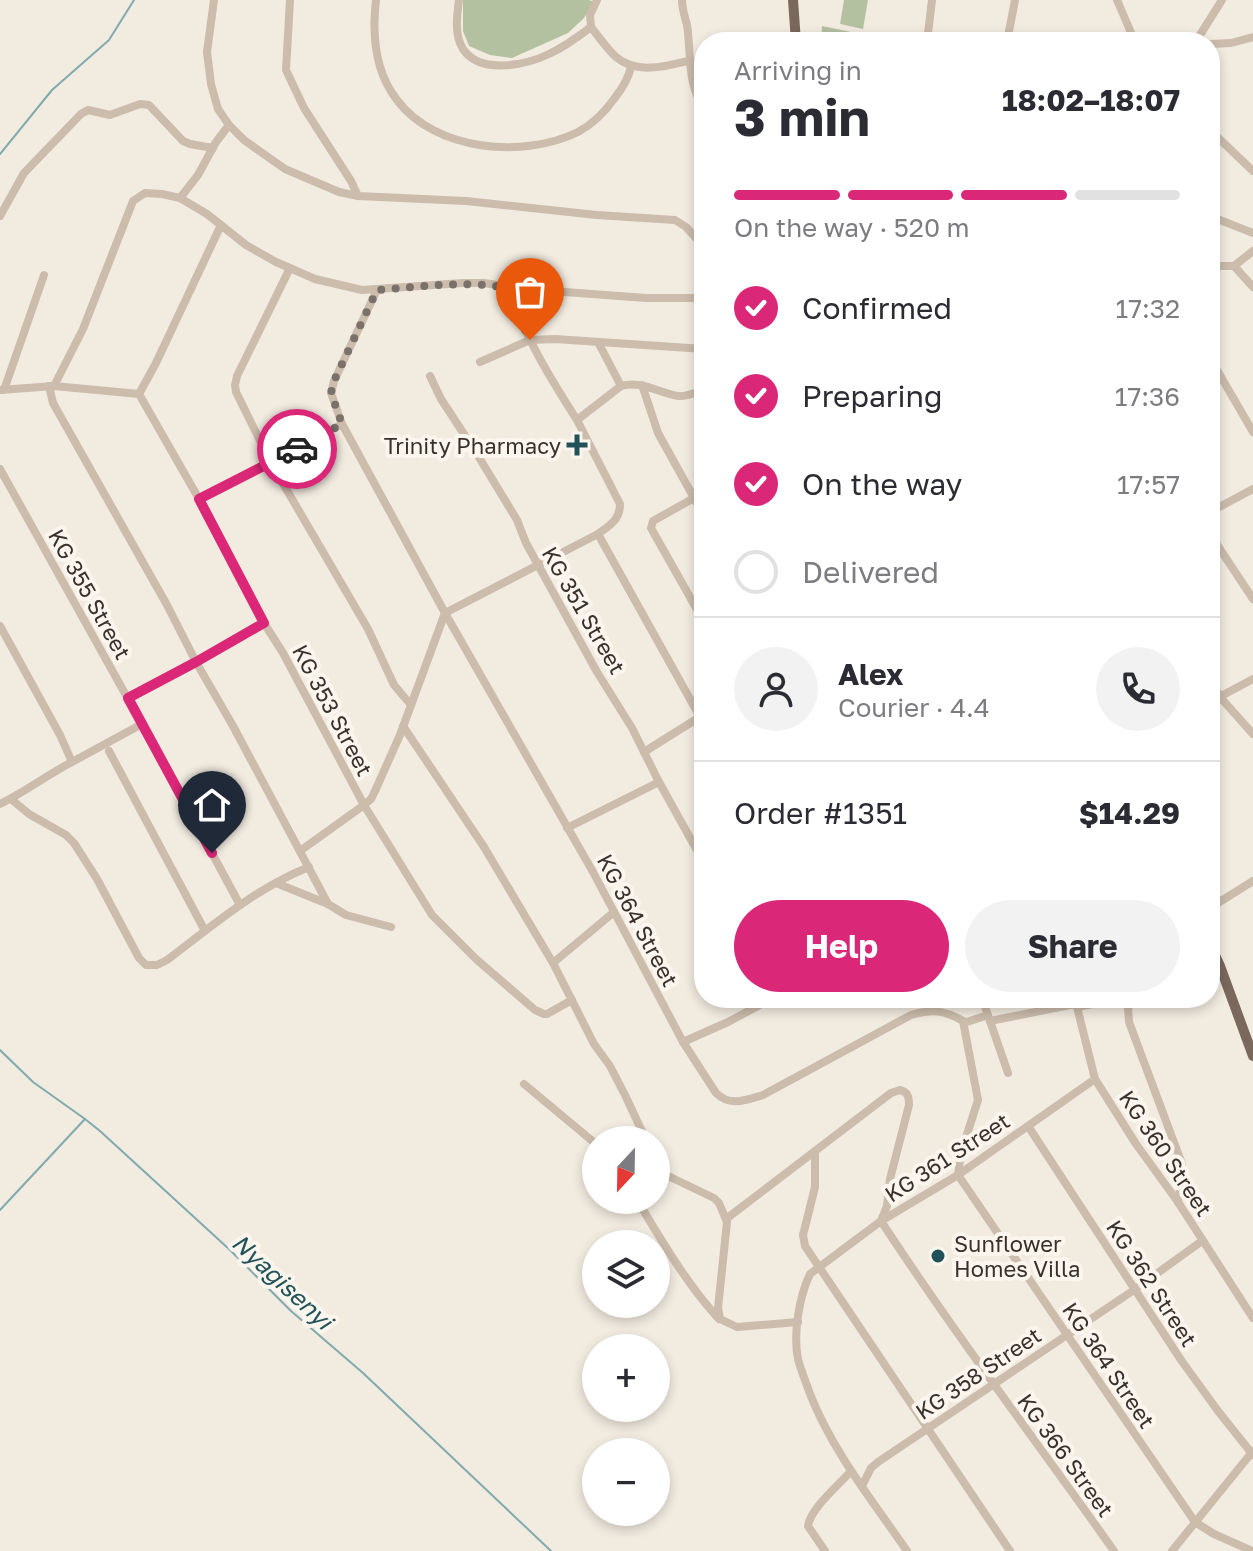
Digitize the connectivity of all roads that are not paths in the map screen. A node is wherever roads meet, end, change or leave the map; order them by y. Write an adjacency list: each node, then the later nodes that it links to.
1 (214, 0): 23 (street)
2 (290, 0): 27 (street)
3 (376, 0): 21 (street)
4 (459, 0): 12 (street)
5 (597, 0): 12 (street)
6 (682, 0): 20 (street)
7 (793, 0): 13 (main road)
8 (932, 0): 14 (street)
9 (1015, 0): 15 (street)
10 (1117, 0): 16 (street)
11 (1222, 0): 17 (street)
12 (591, 27): 21 (street)
13 (795, 32)
14 (928, 32)
15 (1009, 32)
16 (1131, 32)
17 (1202, 32)
18 (1253, 37): 19 (street)
19 (1220, 43)
20 (691, 60): 21 (street); 22 (street)
21 (631, 67)
22 (694, 88)
23 (229, 125): 25 (street); 27 (street)
24 (1220, 140): 26 (street)
25 (213, 148): 28 (street); 29 (street)
26 (1253, 171)
27 (358, 196): 33 (street)
28 (180, 198): 31 (street); 50 (street)
29 (0, 216)
30 (1220, 220): 32 (street)
31 (221, 225): 37 (street); 54 (street)
32 (1253, 233)
33 (694, 236)
34 (1253, 251): 36 (street)
35 (1220, 266): 36 (street)
36 (1234, 266): 39 (street)
37 (290, 268): 41 (street); 58 (street)
38 (44, 275): 52 (street)
39 (1253, 287)
40 (508, 288): 41 (street); 42 (street); 43 (street)
41 (377, 290): 56 (street, KG 364 Street)
42 (694, 298)
43 (530, 340): 44 (street); 46 (street); 55 (street)
44 (598, 342): 45 (street); 51 (street)
45 (694, 348)
46 (480, 362)
47 (1220, 375): 57 (street)
48 (430, 376): 66 (street, KG 351 Street)
49 (642, 385): 51 (street); 53 (street); 61 (street)
50 (51, 386): 52 (street); 54 (street); 72 (street)
51 (621, 386): 55 (street)
52 (2, 390)
53 (694, 393)
54 (139, 394): 62 (street, KG 353 Street)
55 (577, 420): 64 (street)
56 (342, 424): 58 (street); 69 (street, KG 364 Street)
57 (1253, 432)
58 (271, 463): 62 (street); 77 (street)
59 (0, 469): 75 (street, KG 355 Street)
60 (1253, 489): 63 (street)
61 (694, 498): 68 (street)
62 (199, 499): 70 (street, KG 353 Street)
63 (1220, 507)
64 (598, 534): 66 (street); 76 (street)
65 (1220, 549): 67 (street)
66 (538, 564): 69 (street); 83 (street, KG 351 Street)
67 (1253, 599)
68 (694, 604)
69 (445, 613): 77 (street); 89 (street, KG 364 Street)
70 (264, 623): 72 (street); 88 (street, KG 353 Street)
71 (0, 626): 84 (street)
72 (196, 662): 75 (street); 91 (street)
73 (1253, 679): 74 (street)
74 (1220, 697): 81 (street)
75 (128, 698): 79 (street, KG 355 Street)
76 (694, 702)
77 (411, 705): 80 (street)
78 (694, 721): 83 (street)
79 (142, 724): 84 (street); 97 (street, KG 355 Street)
80 (403, 726): 88 (street); 101 (street)
81 (1253, 734)
82 (109, 751): 100 (street)
83 (644, 752): 85 (street, KG 351 Street)
84 (72, 762): 86 (street)
85 (659, 782): 89 (street); 90 (street, KG 351 Street)
86 (11, 799): 87 (street); 100 (street)
87 (0, 804)
88 (364, 805): 91 (street); 103 (street, KG 353 Street)
89 (567, 828): 98 (street, KG 364 Street)
90 (694, 845)
91 (300, 851): 92 (street)
92 (309, 867): 94 (street); 96 (street)
93 (1253, 881): 95 (street)
94 (276, 883): 96 (street); 97 (street)
95 (1220, 902)
96 (328, 904): 99 (street)
97 (240, 905): 100 (street)
98 (614, 912): 101 (street); 111 (street, KG 364 Street)
99 (391, 927)
100 (205, 931)
101 (553, 963): 103 (street)
102 (1220, 979): 112 (main road)
103 (572, 1000): 116 (street)
104 (754, 1008): 111 (street)
105 (986, 1008): 109 (street)
106 (1046, 1008): 109 (street)
107 (1076, 1008): 114 (street, KG 360 Street)
108 (1128, 1008): 122 (street)
109 (989, 1018): 110 (street); 113 (street)
110 (964, 1023): 111 (street, KG 364 Street); 120 (street)
111 (683, 1042)
112 (1252, 1050)
113 (1008, 1073)
114 (1095, 1079): 117 (street, KG 361 Street); 122 (street, KG 360 Street)
115 (524, 1084): 118 (street)
116 (639, 1126)
117 (1028, 1126): 120 (street, KG 361 Street); 128 (street, KG 362 Street)
118 (582, 1132)
119 (815, 1152): 124 (street); 125 (street); 127 (street)
120 (958, 1175): 125 (street, KG 361 Street); 132 (street, KG 364 Street)
121 (670, 1177): 124 (street)
122 (1178, 1202): 126 (street, KG 360 Street)
123 (645, 1214): 130 (street)
124 (726, 1219): 130 (street)
125 (881, 1221): 127 (street, KG 361 Street); 133 (street, KG 366 Street)
126 (1202, 1241): 128 (street, KG 358 Street); 129 (street, KG 360 Street)
127 (819, 1268): 131 (street); 134 (street)
128 (1134, 1290): 132 (street, KG 358 Street); 135 (street, KG 362 Street)
129 (1253, 1318)
130 (720, 1319): 131 (street)
131 (798, 1322): 136 (street)
132 (1067, 1334): 133 (street, KG 358 Street); 138 (street, KG 364 Street)
133 (992, 1384): 134 (street, KG 358 Street); 142 (street, KG 366 Street)
134 (927, 1430): 137 (street, KG 358 Street); 141 (street)
135 (1252, 1453): 138 (street)
136 (850, 1472): 137 (street); 139 (street)
137 (862, 1486): 140 (street)
138 (1195, 1522): 143 (street); 144 (street, KG 364 Street)
139 (825, 1551)
140 (907, 1551)
141 (1010, 1551)
142 (1114, 1551)
143 (1172, 1551)
144 (1252, 1551)

